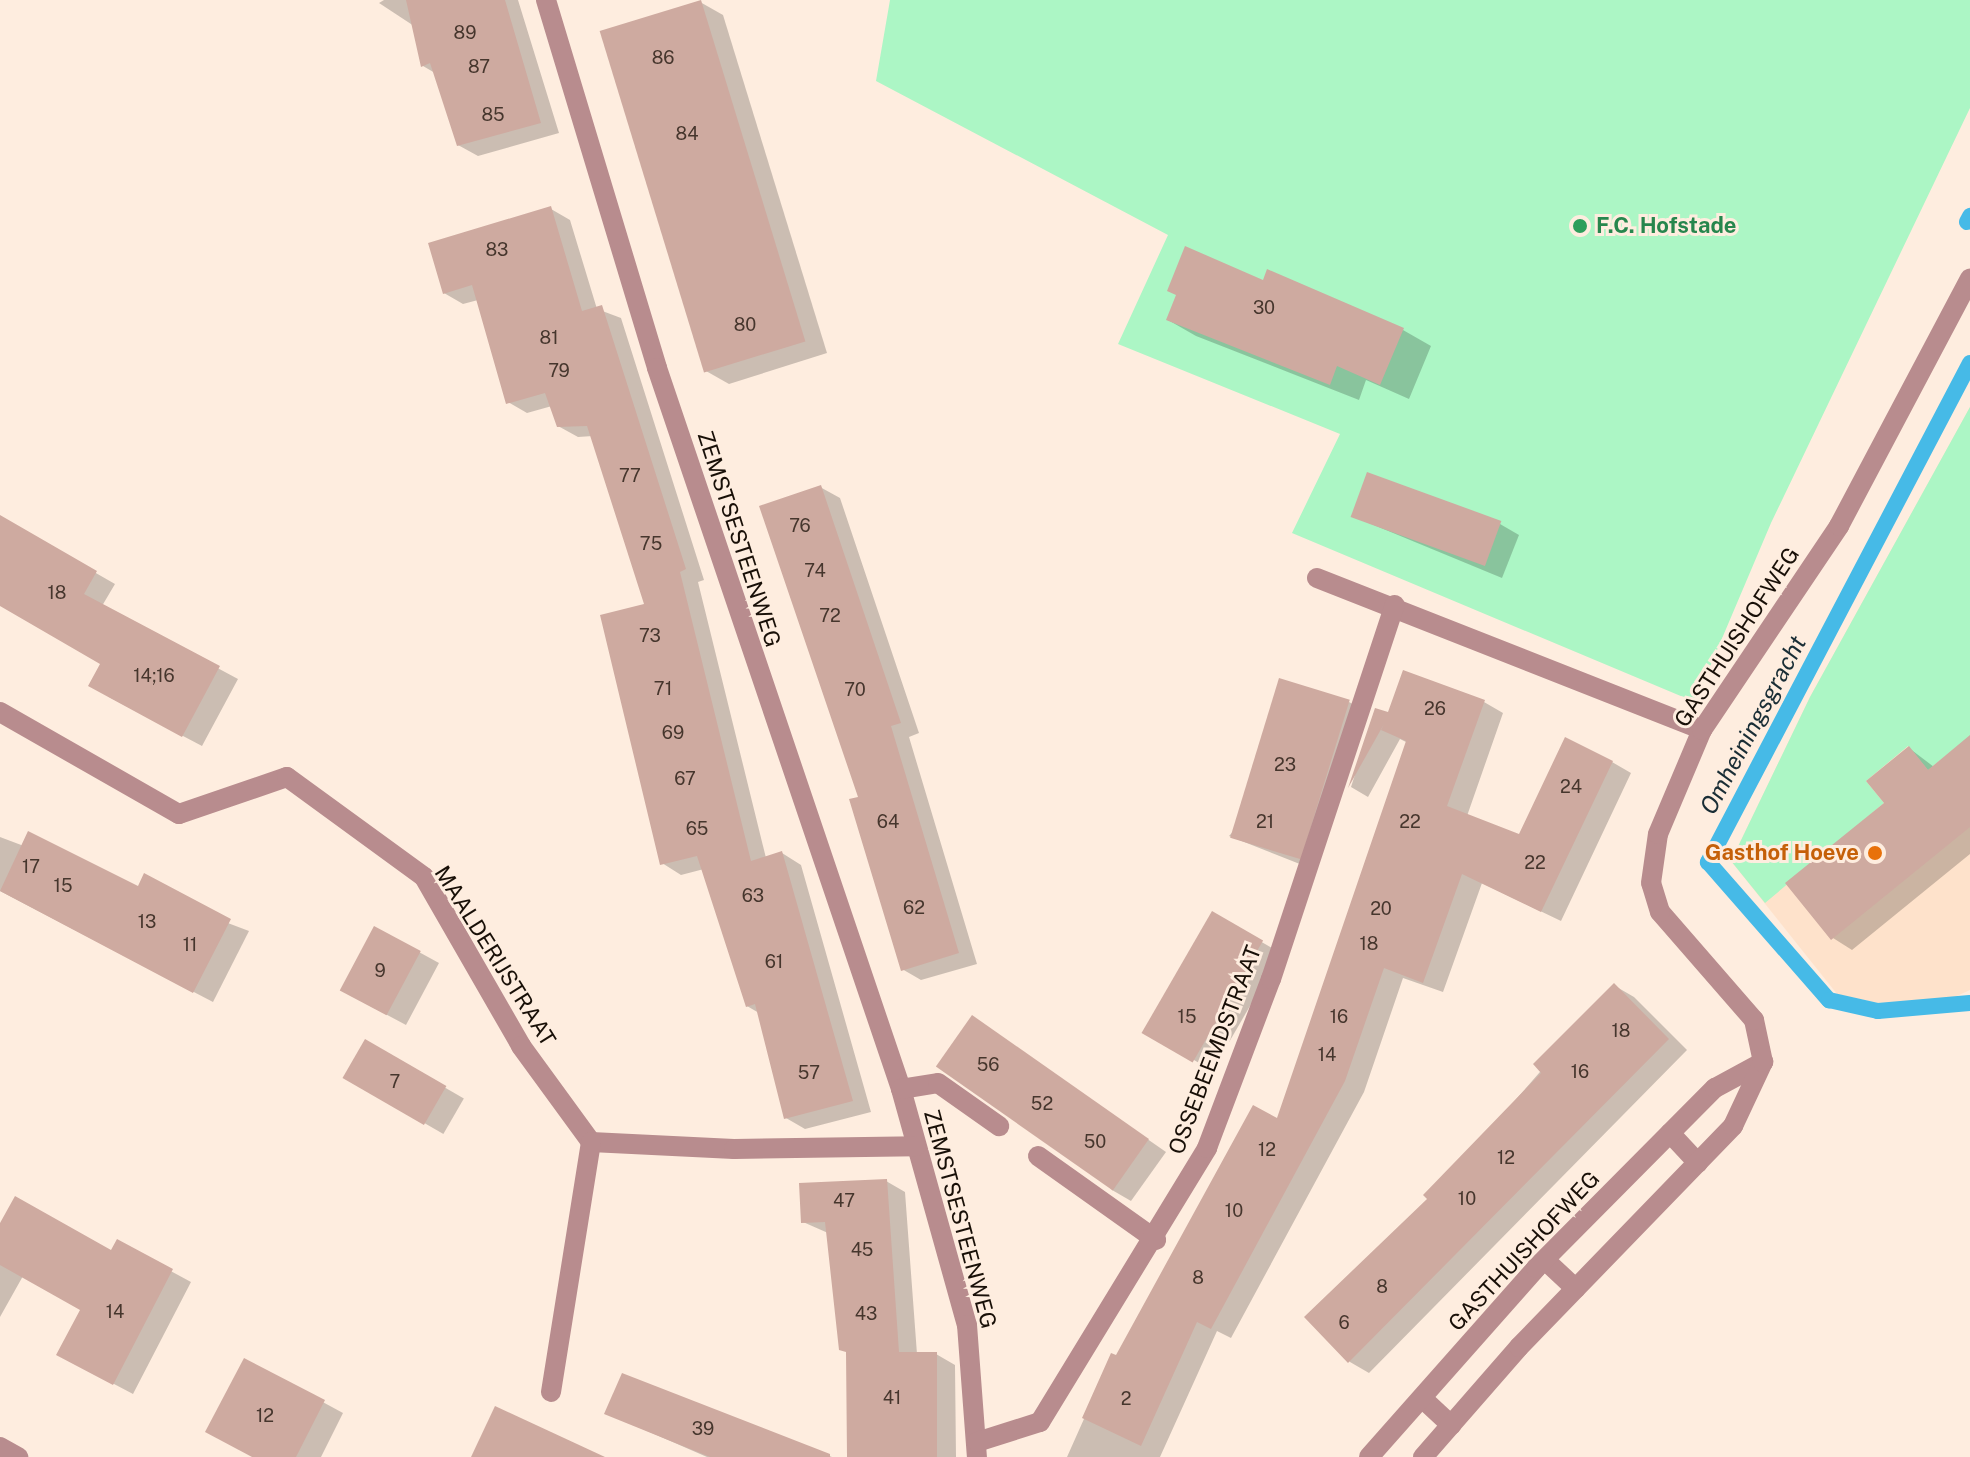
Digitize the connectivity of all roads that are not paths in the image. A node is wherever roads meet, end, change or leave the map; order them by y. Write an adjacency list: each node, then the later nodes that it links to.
1 (546, 0): 8 (street, ZEMSTSESTEENWEG)
2 (1970, 279): 6 (street, GASTHUISHOFWEG)
3 (1317, 578): 4 (street)
4 (1395, 605): 6 (street); 15 (street, OSSEBEEMDSTRAAT)
5 (0, 712): 11 (street, MAALDERIJSTRAAT)
6 (1702, 730): 7 (street, GASTHUISHOFWEG)
7 (1763, 1062): 10 (street, GASTHUISHOFWEG); 14 (street)
8 (901, 1089): 9 (street, ZEMSTSESTEENWEG); 12 (street, ZEMSTSESTEENWEG)
9 (999, 1126)
10 (1670, 1133): 14 (street); 16 (street, GASTHUISHOFWEG)
11 (591, 1142): 12 (street); 18 (street)
12 (916, 1146): 22 (street, ZEMSTSESTEENWEG)
13 (1038, 1156): 15 (street)
14 (1698, 1163): 17 (street)
15 (1156, 1240): 22 (street, OSSEBEEMDSTRAAT)
16 (1545, 1260): 17 (street); 19 (street, GASTHUISHOFWEG)
17 (1576, 1289): 20 (street)
18 (551, 1392)
19 (1422, 1398): 20 (street); 24 (street, GASTHUISHOFWEG)
20 (1451, 1425): 25 (street)
21 (0, 1447): 23 (street)
22 (977, 1450)
23 (18, 1457)
24 (1369, 1457)
25 (1423, 1457)

